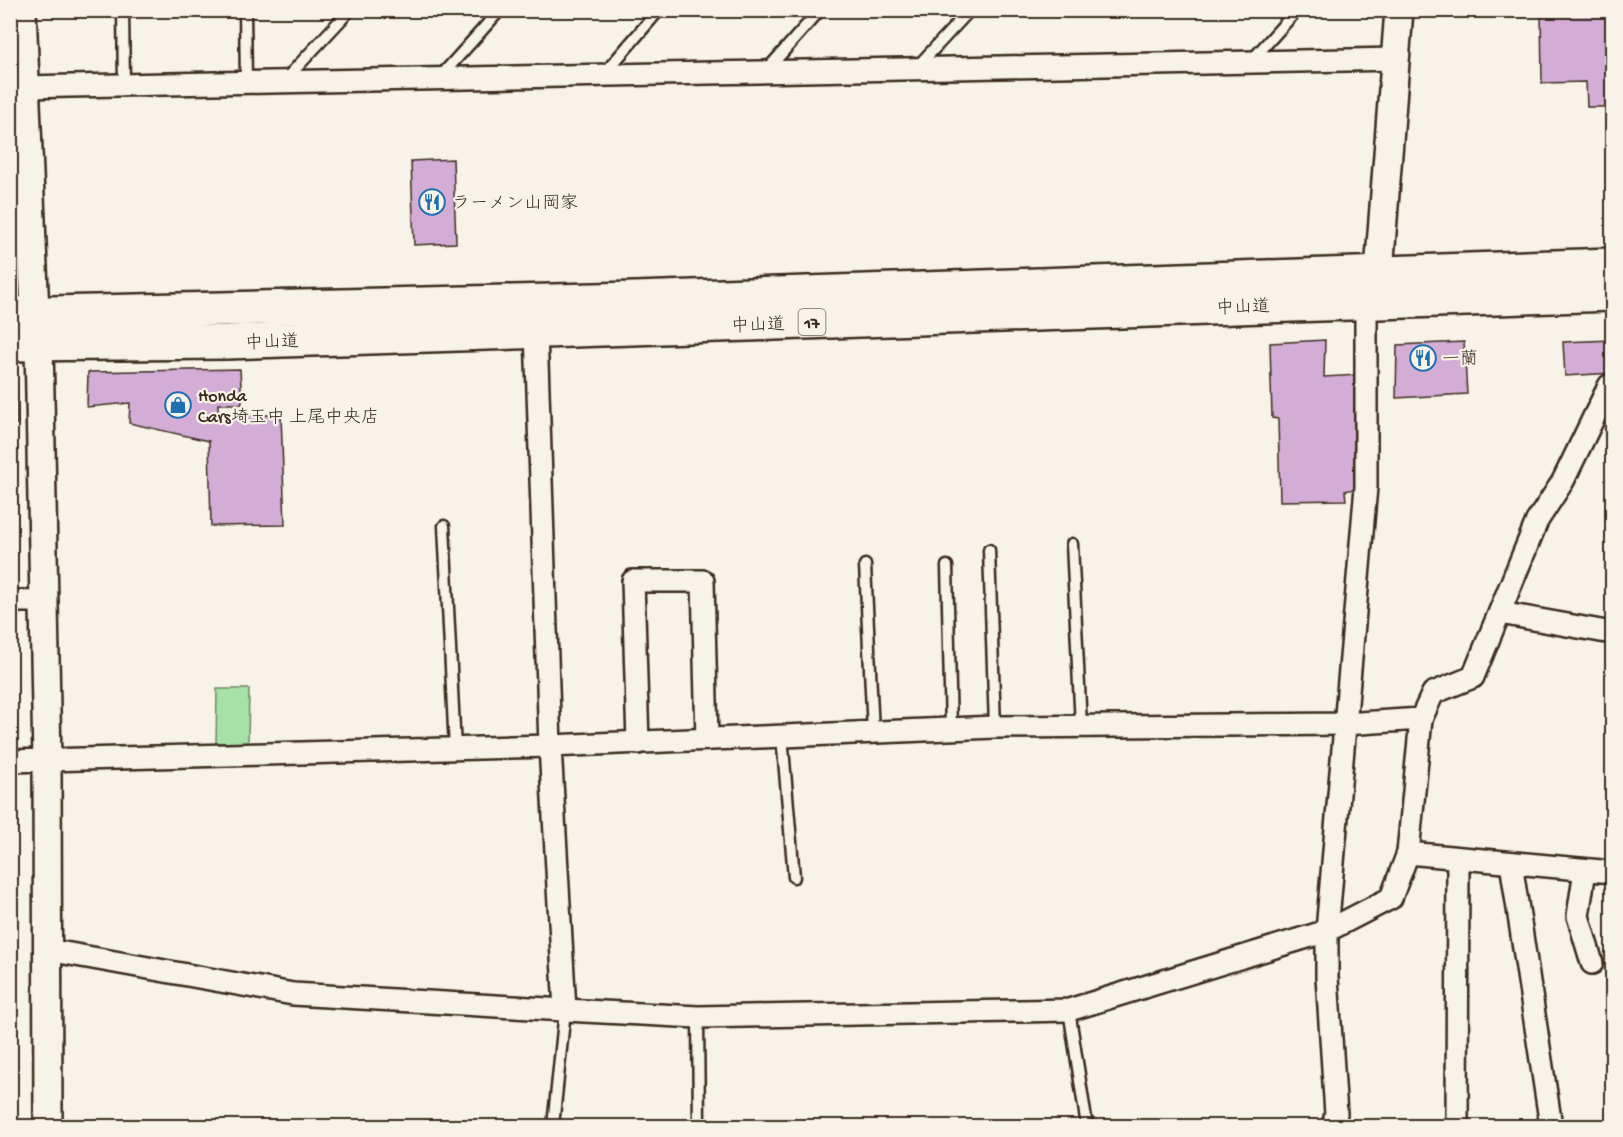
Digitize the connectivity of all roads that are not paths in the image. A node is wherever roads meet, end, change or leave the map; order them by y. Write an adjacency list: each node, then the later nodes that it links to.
1 (22, 10): 20 (street)
2 (123, 10): 19 (lane)
3 (245, 10): 18 (lane)
4 (350, 10): 17 (lane)
5 (500, 10): 16 (lane)
6 (659, 10): 15 (lane)
7 (820, 10): 14 (lane)
8 (970, 10): 13 (lane)
9 (1297, 10): 12 (lane)
10 (1400, 10): 11 (street)
11 (1396, 58): 12 (street); 22 (street)
12 (1250, 62): 13 (street)
13 (915, 69): 14 (street)
14 (765, 71): 15 (street)
15 (604, 75): 16 (street)
16 (440, 78): 17 (street)
17 (284, 81): 18 (street)
18 (246, 82): 19 (street)
19 (124, 84): 20 (street)
20 (23, 87): 25 (street)
21 (1612, 265): 22 (highway, 中山道 / 17)
22 (1379, 272): 25 (highway, 中山道 / 17)
23 (1612, 294): 24 (highway, 中山道 / 17)
24 (1366, 302): 26 (highway, 中山道 / 17); 38 (street)
25 (24, 328): 26 (highway, 中山道 / 17); 34 (street)
26 (536, 332): 46 (street)
27 (1612, 386): 35 (street)
28 (444, 526): 47 (lane)
29 (1072, 544): 39 (lane)
30 (989, 550): 40 (lane)
31 (865, 565): 42 (lane)
32 (947, 566): 41 (lane)
33 (10, 601): 34 (street)
34 (44, 601): 49 (street)
35 (1500, 613): 36 (street); 37 (street)
36 (1612, 633)
37 (1421, 719): 38 (street); 50 (street)
38 (1344, 724): 39 (street); 56 (street)
39 (1081, 726): 40 (street)
40 (996, 727): 41 (street)
41 (951, 729): 42 (street)
42 (873, 732): 43 (street)
43 (782, 736): 44 (street); 55 (lane)
44 (707, 739): 45 (street); 45 (street)
45 (638, 742): 46 (street)
46 (550, 746): 47 (street); 59 (street)
47 (454, 749): 49 (street)
48 (10, 761): 49 (street)
49 (47, 761): 57 (street)
50 (1408, 853): 51 (street); 56 (street)
51 (1458, 858): 52 (street); 67 (street)
52 (1511, 863): 53 (street); 68 (street)
53 (1585, 870): 54 (street); 58 (street)
54 (1612, 872)
55 (794, 878)
56 (1327, 930): 60 (street); 66 (street)
57 (48, 950): 59 (street); 62 (street)
58 (1592, 963)
59 (565, 1010): 61 (street); 63 (lane)
60 (1069, 1010): 61 (street); 65 (lane)
61 (698, 1017): 64 (lane)
62 (48, 1126)
63 (553, 1126)
64 (699, 1126)
65 (1087, 1126)
66 (1333, 1126)
67 (1457, 1126)
68 (1551, 1126)

